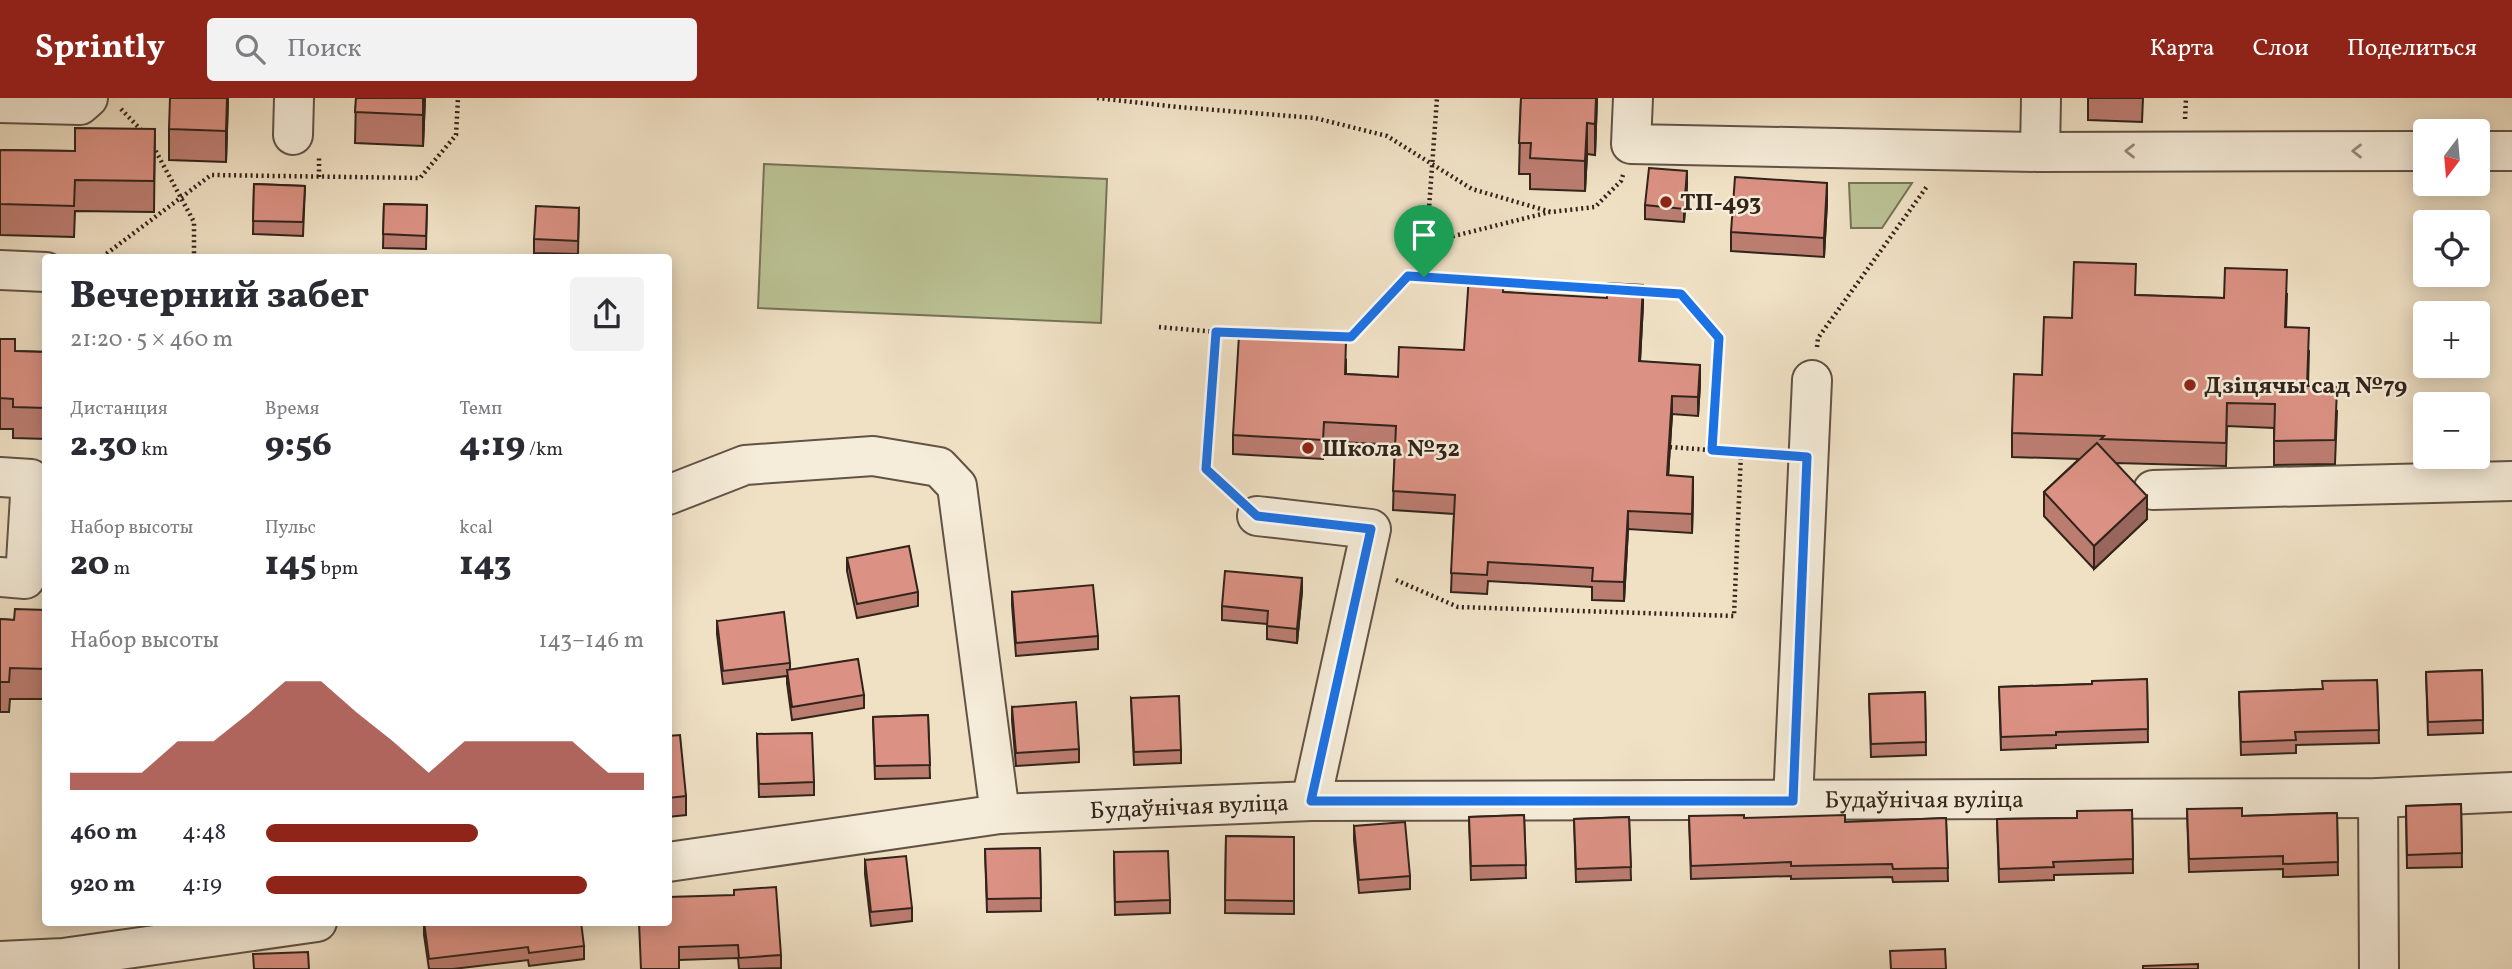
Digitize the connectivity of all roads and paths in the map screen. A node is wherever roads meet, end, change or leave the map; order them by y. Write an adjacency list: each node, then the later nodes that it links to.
1 (458, 98): 15 (path)
2 (1097, 98): 14 (path)
3 (1437, 98): 14 (path)
4 (1633, 98): 8 (street)
5 (2041, 98): 13 (street)
6 (0, 103): 7 (street)
7 (104, 103): 15 (path)
8 (1631, 144): 9 (street); 16 (path)
9 (1953, 150): 13 (street); 29 (path)
10 (2413, 151): 13 (street, one-way to 13)
11 (2490, 151): 12 (street)
12 (2512, 151)
13 (2040, 152)
14 (1431, 165): 16 (path); 17 (path)
15 (180, 198): 18 (path); 19 (path)
16 (1551, 212): 17 (path)
17 (1426, 243): 22 (path)
18 (106, 254)
19 (194, 254)
20 (0, 270): 21 (street)
21 (42, 272)
22 (1424, 277): 23 (path); 28 (path)
23 (1478, 281)
24 (1492, 282): 25 (path)
25 (1614, 290)
26 (1627, 290): 31 (path)
27 (1159, 327): 28 (path)
28 (1216, 332): 38 (path)
29 (1812, 380): 33 (street)
30 (1670, 447): 31 (path)
31 (1712, 450): 32 (path)
32 (1741, 452): 33 (path); 39 (path)
33 (1807, 457): 44 (street)
34 (0, 477): 40 (street)
35 (2512, 481): 36 (street)
36 (2153, 490)
37 (672, 493): 45 (street)
38 (1257, 516): 39 (street)
39 (1363, 566): 43 (street)
40 (0, 577)
41 (2512, 792): 42 (street, Будаўнічая вуліца)
42 (2378, 798): 44 (street, Будаўнічая вуліца); 49 (street)
43 (1311, 801): 44 (street, Будаўнічая вуліца); 45 (street, Будаўнічая вуліца)
44 (1793, 801)
45 (1000, 814): 46 (street, Будаўнічая вуліца)
46 (672, 861)
47 (289, 926): 48 (street)
48 (0, 961)
49 (2379, 969)

